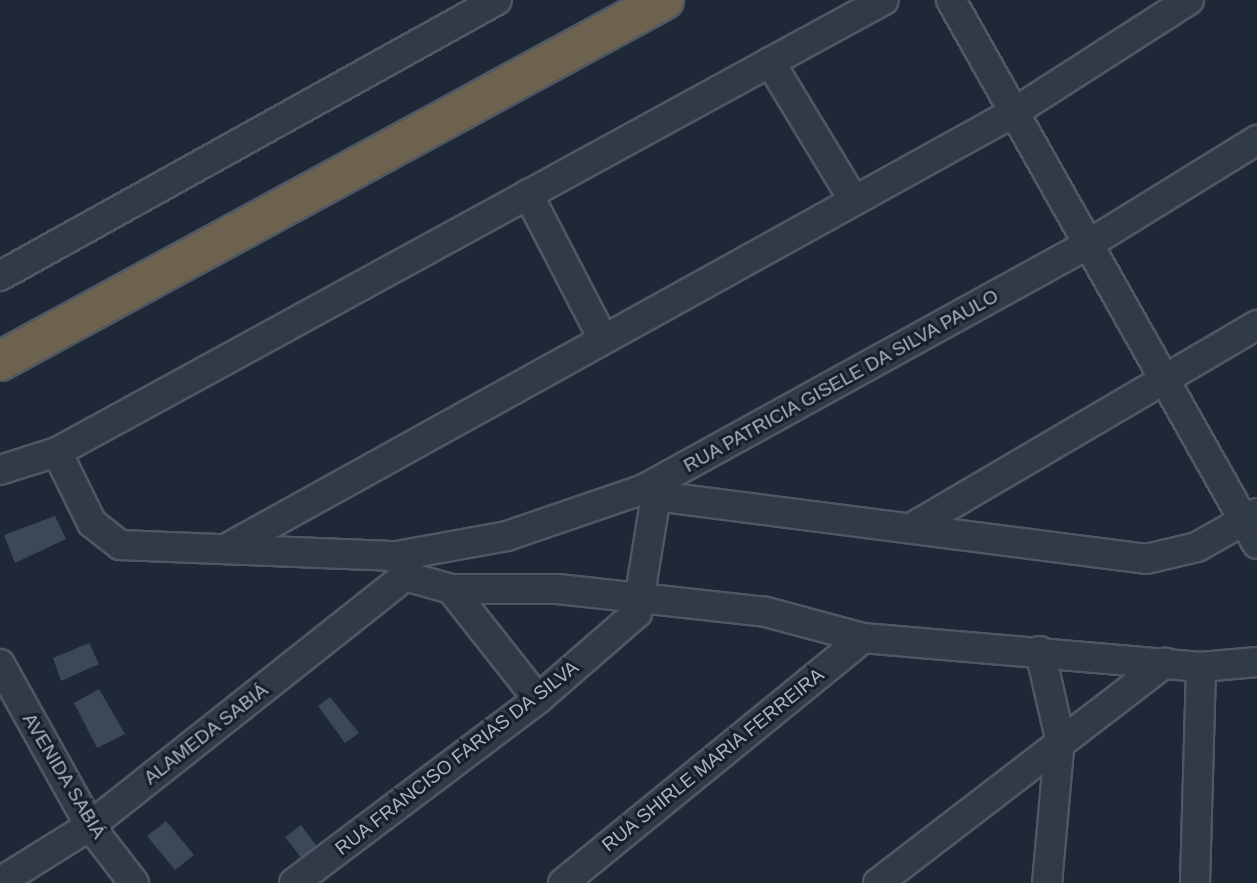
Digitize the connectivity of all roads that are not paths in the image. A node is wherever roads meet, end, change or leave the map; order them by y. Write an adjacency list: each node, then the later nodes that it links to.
1 (497, 0): 12 (street)
2 (664, 0): 15 (highway)
3 (884, 0): 6 (street)
4 (951, 0): 7 (street)
5 (1189, 0): 7 (street)
6 (771, 62): 9 (street); 10 (street)
7 (1013, 113): 10 (street); 11 (street)
8 (1257, 140): 11 (street, RUA PATRICIA GISELE DA SILVA PAULO)
9 (528, 194): 14 (street); 17 (street)
10 (853, 199): 14 (street)
11 (1087, 245): 16 (street); 19 (street, RUA PATRICIA GISELE DA SILVA PAULO)
12 (0, 276)
13 (1257, 325): 16 (street)
14 (601, 335): 22 (street)
15 (0, 362)
16 (1165, 380): 20 (street); 21 (street)
17 (57, 452): 18 (street); 22 (street)
18 (0, 470)
19 (650, 493): 21 (street); 23 (street, RUA PATRICIA GISELE DA SILVA PAULO); 25 (street)
20 (1253, 527): 21 (street)
21 (911, 528)
22 (229, 547): 23 (street)
23 (401, 566): 24 (street); 34 (street, ALAMEDA SABIÁ)
24 (451, 589): 25 (street); 32 (street)
25 (643, 597): 26 (street); 32 (street, RUA FRANCISO FARIAS DA SILVA)
26 (863, 638): 27 (street); 38 (street, RUA SHIRLE MARIA FERREIRA)
27 (1040, 651): 29 (street); 33 (street)
28 (1257, 662): 30 (street)
29 (1165, 663): 30 (street); 33 (street)
30 (1200, 667): 41 (street)
31 (1, 668): 34 (street, AVENIDA SABIÁ)
32 (538, 699): 37 (street, RUA FRANCISO FARIAS DA SILVA)
33 (1060, 738): 39 (street); 40 (street)
34 (90, 826): 35 (street, ALAMEDA SABIÁ); 36 (street, AVENIDA SABIÁ)
35 (0, 882)
36 (134, 883)
37 (295, 883)
38 (563, 883)
39 (878, 883)
40 (1047, 883)
41 (1195, 883)

